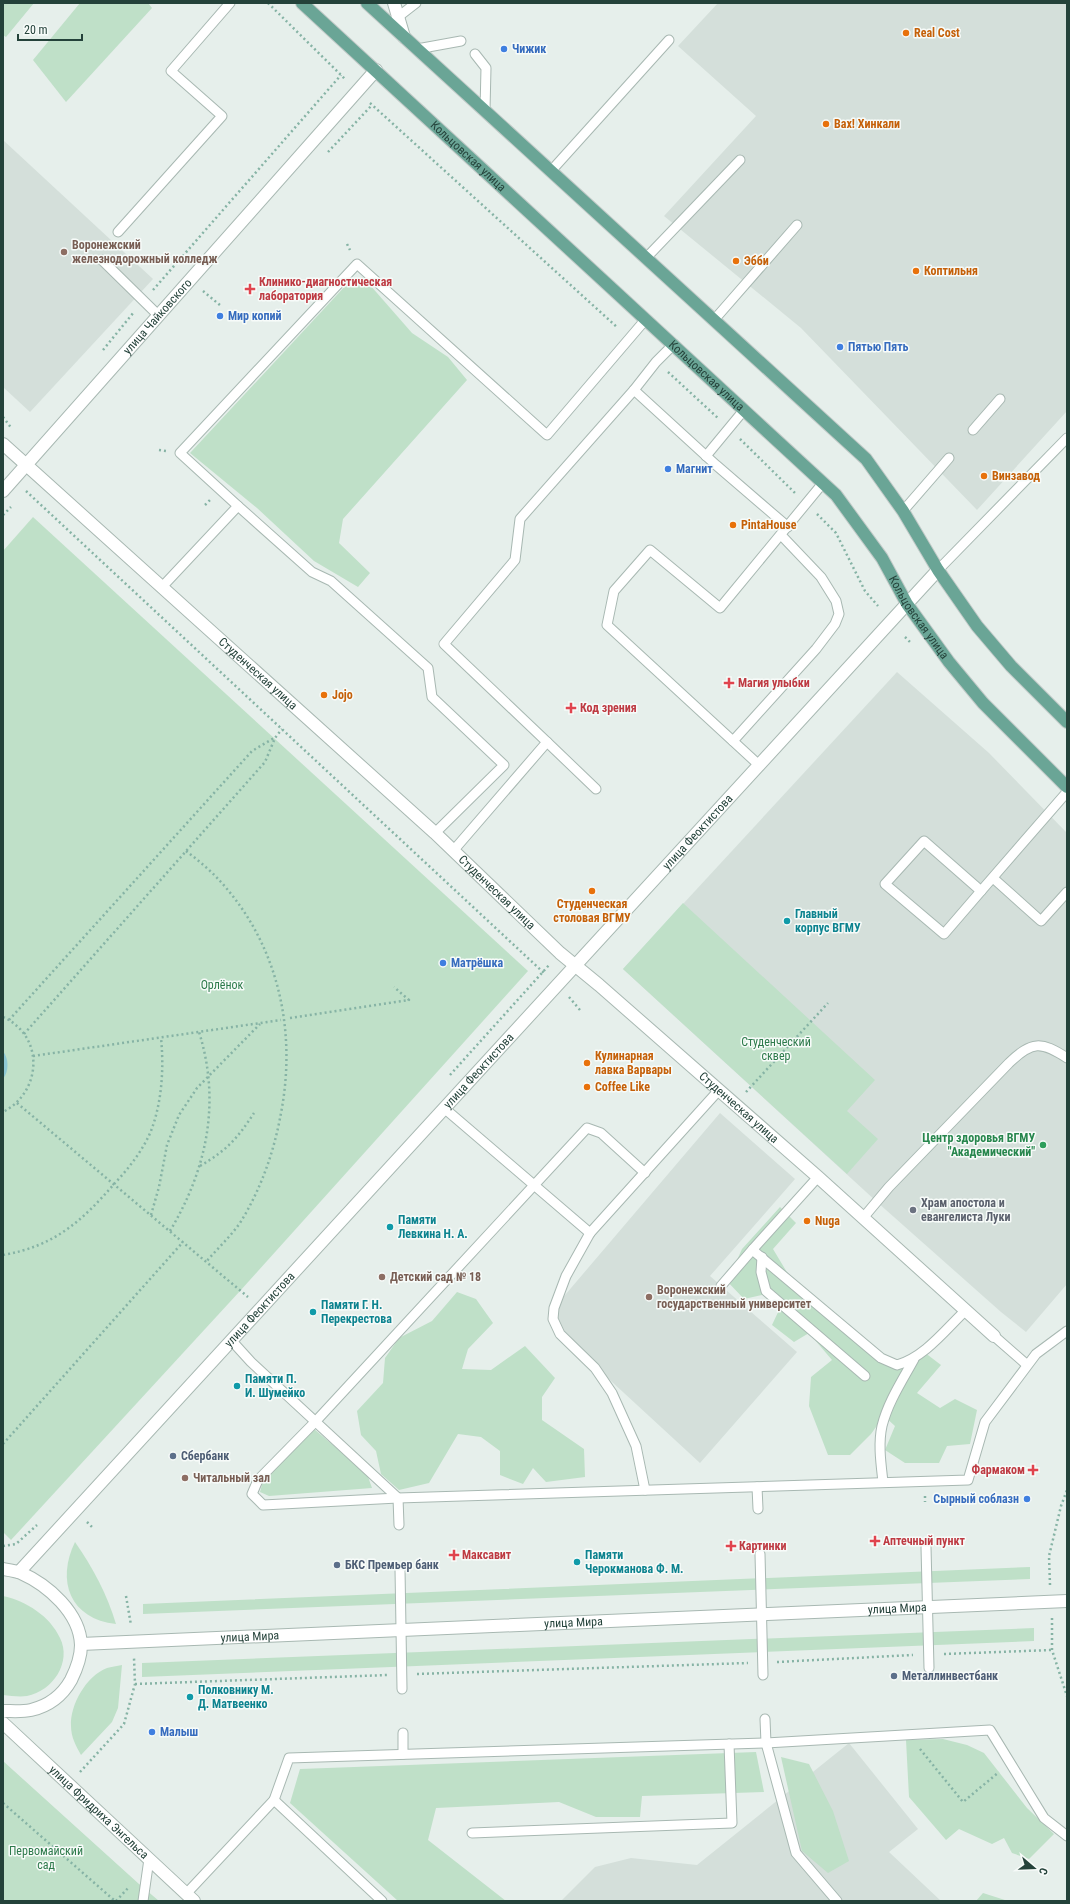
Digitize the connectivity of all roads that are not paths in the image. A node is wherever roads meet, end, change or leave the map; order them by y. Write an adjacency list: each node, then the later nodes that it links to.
1 (230, 3): 17 (lane)
2 (302, 3): 12 (main road, Кольцовская улица)
3 (367, 3): 7 (main road)
4 (394, 3): 6 (street)
5 (416, 3): 6 (lane)
6 (398, 17): 7 (street)
7 (404, 37): 10 (main road)
8 (669, 40): 15 (lane)
9 (461, 41): 10 (lane)
10 (417, 49): 13 (main road)
11 (475, 54): 13 (lane)
12 (376, 70): 20 (street, улица Чайковского); 21 (main road, Кольцовская улица)
13 (485, 110): 15 (main road)
14 (740, 160): 18 (lane)
15 (551, 171): 18 (main road)
16 (797, 225): 22 (lane)
17 (118, 232)
18 (646, 258): 22 (main road)
19 (102, 260): 20 (lane)
20 (158, 315): 32 (street, улица Чайковского)
21 (646, 320): 23 (main road, Кольцовская улица); 35 (lane)
22 (714, 320): 36 (main road)
23 (674, 344): 24 (lane); 26 (main road, Кольцовская улица)
24 (634, 390): 30 (lane); 44 (lane)
25 (1000, 399): 27 (lane)
26 (744, 410): 30 (lane); 33 (main road, Кольцовская улица)
27 (973, 430)
28 (1067, 438): 39 (lane)
29 (3, 444): 32 (street, Студенческая улица)
30 (706, 456): 37 (lane)
31 (949, 458): 36 (lane)
32 (26, 465): 34 (street, улица Чайковского); 40 (street, Студенческая улица)
33 (823, 483): 37 (lane); 41 (main road, Кольцовская улица)
34 (3, 491)
35 (238, 506): 40 (lane); 49 (lane)
36 (903, 511): 39 (main road)
37 (788, 527): 38 (lane)
38 (781, 535): 43 (lane); 43 (lane)
39 (938, 570): 41 (street, улица Феоктистова); 42 (main road)
40 (162, 587): 49 (street, Студенческая улица)
41 (907, 604): 45 (street, улица Феоктистова); 46 (main road, Кольцовская улица)
42 (1067, 722)
43 (733, 741): 45 (lane)
44 (547, 742): 47 (lane); 50 (lane)
45 (759, 765): 54 (street, улица Феоктистова)
46 (1067, 787)
47 (596, 789)
48 (1067, 792): 51 (lane)
49 (435, 833): 50 (street, Студенческая улица)
50 (453, 850): 54 (street, Студенческая улица)
51 (993, 878): 52 (lane); 53 (lane)
52 (981, 891): 52 (lane)
53 (1067, 892)
54 (576, 965): 56 (street, Студенческая улица); 57 (street, улица Феоктистова)
55 (1067, 1058): 61 (lane)
56 (719, 1090): 58 (lane); 59 (street, Студенческая улица)
57 (444, 1108): 60 (lane); 69 (street, улица Феоктистова)
58 (645, 1172): 60 (lane); 62 (lane)
59 (818, 1177): 61 (street, Студенческая улица); 63 (lane)
60 (535, 1184): 62 (lane); 73 (lane)
61 (863, 1218): 66 (street, Студенческая улица)
62 (590, 1233): 76 (lane)
63 (753, 1249): 64 (lane); 65 (lane)
64 (762, 1257): 70 (lane); 72 (lane)
65 (721, 1286)
66 (966, 1310): 68 (street, Студенческая улица); 70 (lane)
67 (1067, 1331): 71 (lane)
68 (994, 1336): 71 (lane)
69 (231, 1340): 73 (lane); 84 (street, улица Феоктистова)
70 (914, 1359): 74 (lane)
71 (1026, 1364): 74 (lane)
72 (865, 1376)
73 (316, 1421): 77 (lane); 77 (lane)
74 (883, 1482): 75 (lane)
75 (757, 1486): 76 (lane); 78 (lane)
76 (644, 1490): 77 (lane)
77 (398, 1498): 79 (lane)
78 (758, 1509)
79 (399, 1525)
80 (926, 1547): 86 (lane)
81 (760, 1554): 87 (lane)
82 (3, 1569): 84 (street)
83 (400, 1569): 88 (lane)
84 (20, 1572): 89 (street)
85 (1067, 1601): 86 (street, улица Мира)
86 (928, 1607): 87 (street, улица Мира); 90 (lane)
87 (762, 1614): 88 (street, улица Мира); 91 (lane)
88 (401, 1629): 89 (street, улица Мира); 92 (lane)
89 (81, 1644): 93 (street)
90 (929, 1668)
91 (763, 1675)
92 (402, 1689)
93 (3, 1711)
94 (765, 1719): 97 (lane)
95 (3, 1723): 103 (street, улица Фридриха Энгельса)
96 (403, 1733): 99 (lane)
97 (766, 1743): 98 (lane); 102 (lane); 107 (lane)
98 (729, 1744): 99 (lane); 101 (lane)
99 (403, 1754): 100 (lane)
100 (274, 1800): 104 (lane); 106 (lane)
101 (472, 1833)
102 (1067, 1836)
103 (149, 1859): 104 (street, улица Фридриха Энгельса); 105 (lane)
104 (190, 1897)
105 (143, 1901)
106 (382, 1901)
107 (837, 1901)

